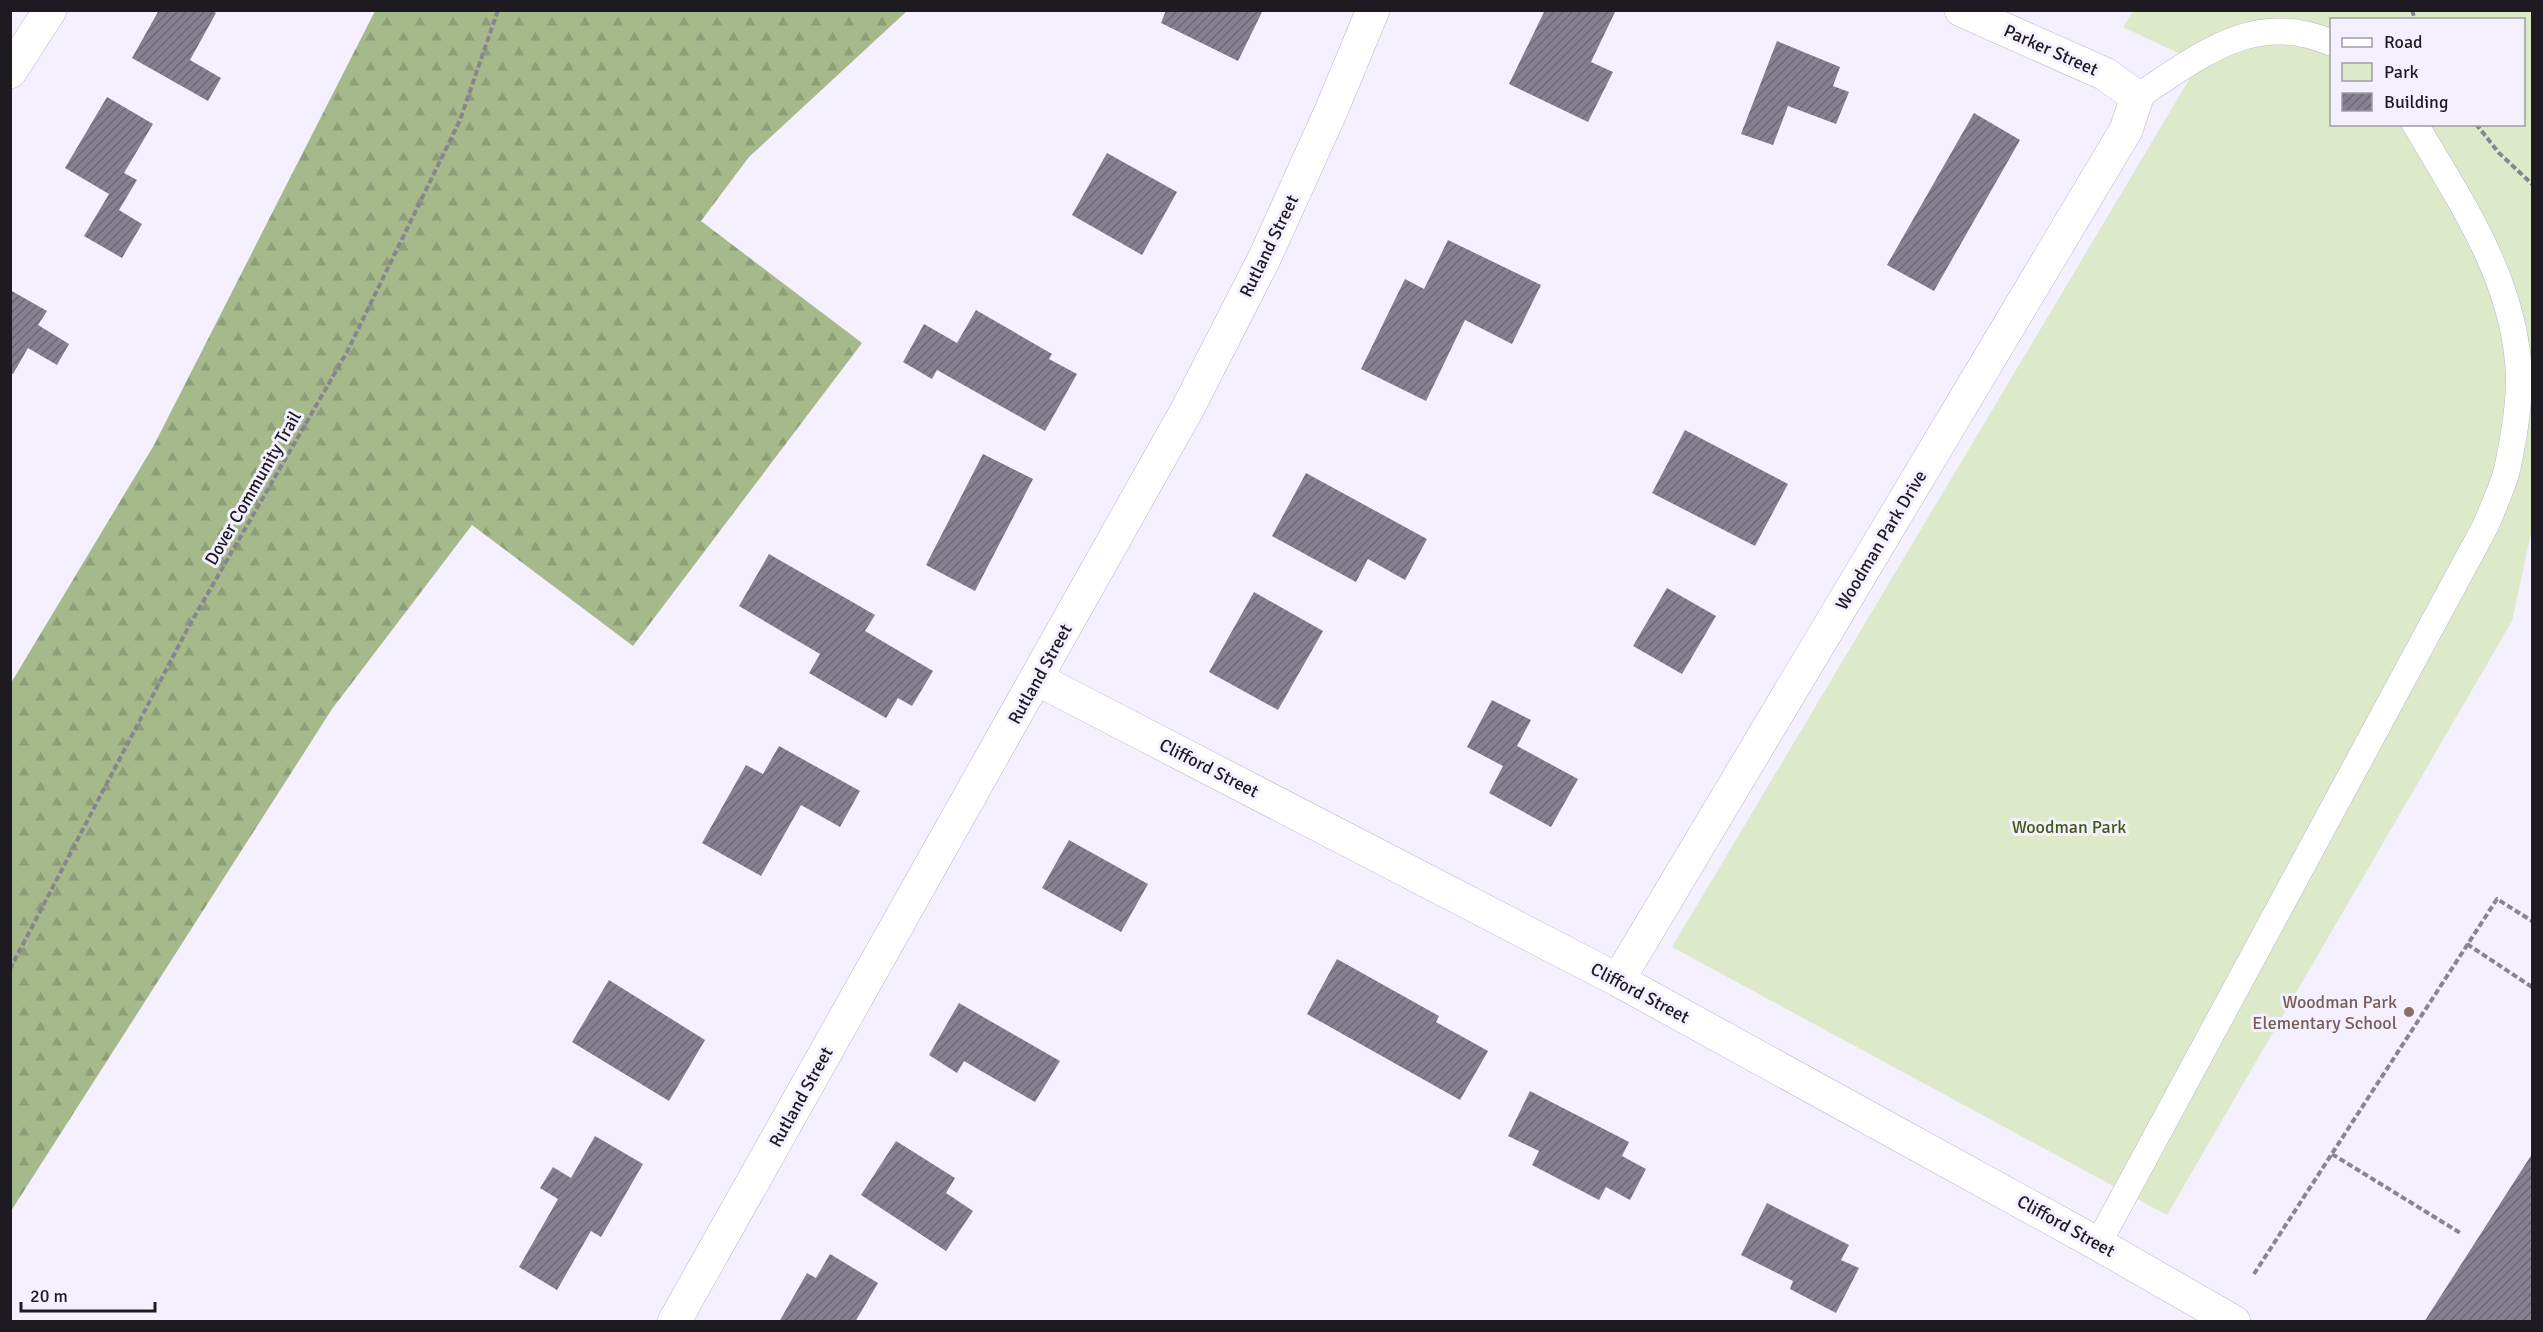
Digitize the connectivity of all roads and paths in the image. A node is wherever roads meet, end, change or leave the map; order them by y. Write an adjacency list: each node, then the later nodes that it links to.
1 (50, 10): 6 (street)
2 (498, 10): 15 (path, Dover Community Trail)
3 (1373, 10): 12 (street, Rutland Street)
4 (1961, 10): 7 (street, Parker Street)
5 (2330, 43): 7 (lane)
6 (10, 72)
7 (2137, 97): 16 (street, Woodman Park Drive)
8 (2416, 126): 11 (lane)
9 (2478, 126): 10 (path)
10 (2532, 184)
11 (2523, 428): 20 (lane)
12 (1037, 679): 16 (street, Clifford Street); 22 (street, Rutland Street)
13 (2532, 921): 14 (path)
14 (2467, 944): 17 (path); 18 (path)
15 (10, 969)
16 (1618, 980): 20 (street, Clifford Street)
17 (2532, 987)
18 (2332, 1154): 19 (path); 21 (path)
19 (2462, 1234)
20 (2098, 1244): 23 (street, Clifford Street)
21 (2254, 1274)
22 (674, 1322)
23 (2234, 1322)

